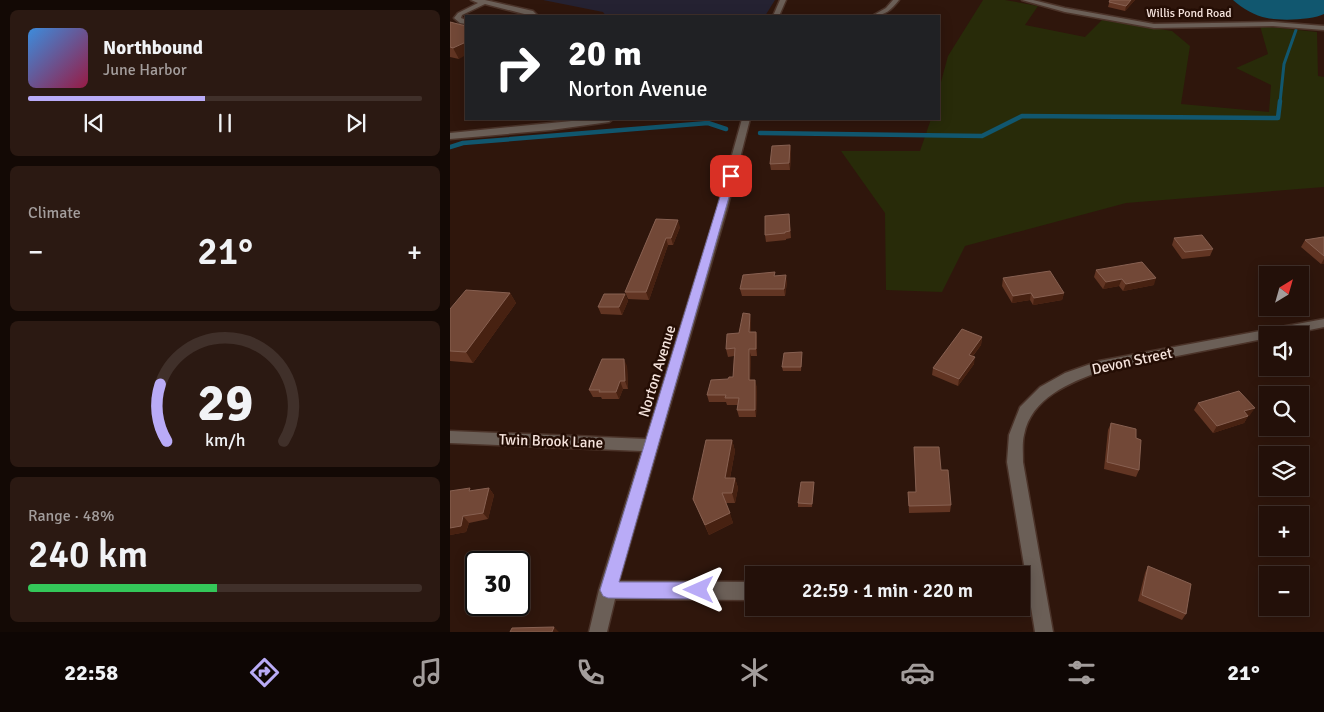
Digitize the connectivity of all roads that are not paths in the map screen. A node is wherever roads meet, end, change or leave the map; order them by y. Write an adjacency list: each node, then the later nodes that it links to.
1 (474, 0): 5 (street)
2 (783, 0): 9 (street)
3 (896, 0): 10 (street)
4 (1025, 0): 12 (street, Willis Pond Road)
5 (485, 2): 6 (street); 11 (street)
6 (526, 11): 7 (street); 8 (street)
7 (512, 15)
8 (534, 15)
9 (776, 15)
10 (877, 15)
11 (465, 22)
12 (1324, 28)
13 (602, 120): 15 (street)
14 (746, 120): 18 (street, Norton Avenue)
15 (450, 136)
16 (1324, 323): 19 (street, Devon Street)
17 (450, 437): 18 (street, Twin Brook Lane)
18 (652, 444): 20 (street, Norton Avenue)
19 (1026, 566)
20 (608, 590): 21 (street); 23 (street, Norton Avenue)
21 (745, 591)
22 (1030, 595): 24 (street, Devon Street)
23 (598, 632)
24 (1044, 632)

